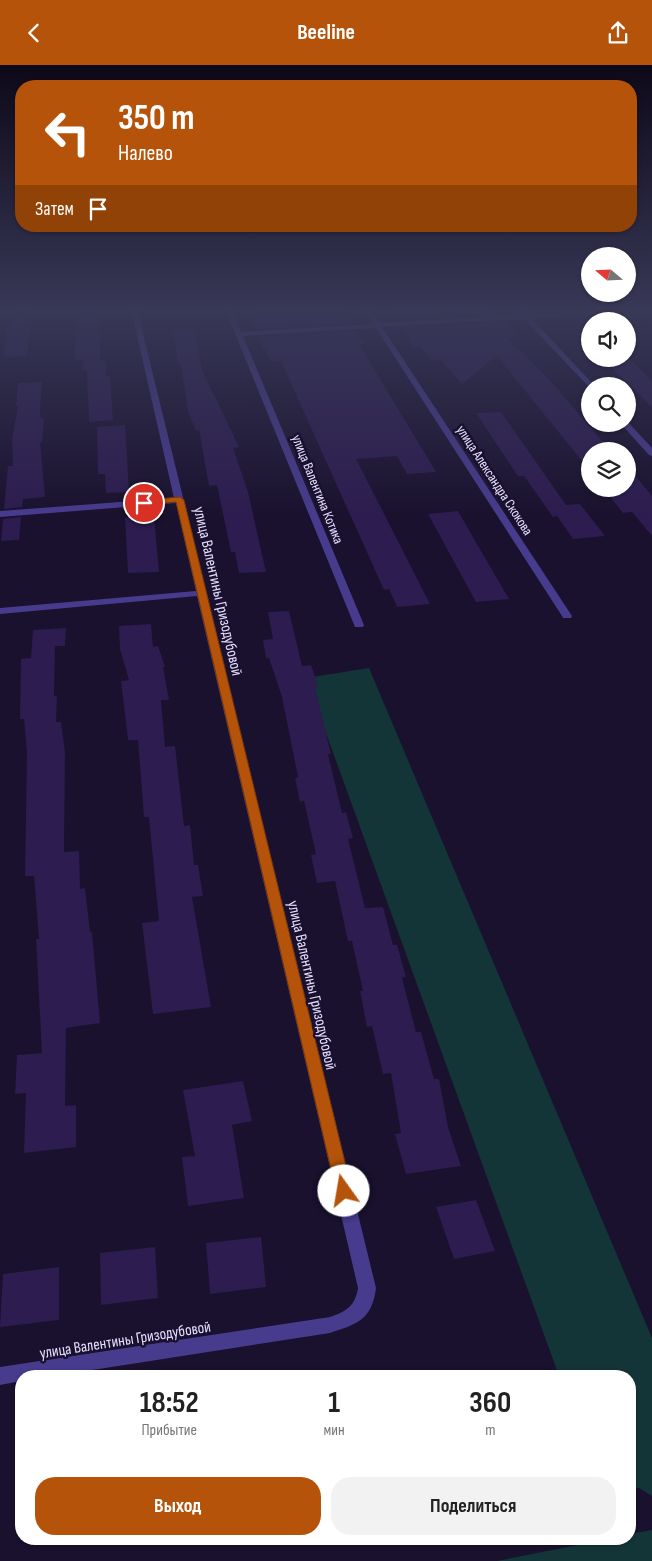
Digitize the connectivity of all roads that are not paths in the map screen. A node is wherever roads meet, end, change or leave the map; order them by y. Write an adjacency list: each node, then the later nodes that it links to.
1 (151, 379): 6 (street, улица Валентины Гризодубовой)
2 (258, 379): 11 (street, улица Валентина Котика)
3 (413, 379): 10 (street, улица Александра Скокова)
4 (632, 432): 5 (street)
5 (652, 453)
6 (180, 500): 7 (street); 8 (street, улица Валентины Гризодубовой)
7 (0, 514)
8 (202, 593): 9 (street); 12 (street, улица Валентины Гризодубовой)
9 (0, 611)
10 (567, 616)
11 (359, 625)
12 (33, 1370)
13 (15, 1373): 14 (street, улица Валентины Гризодубовой)
14 (0, 1375)

